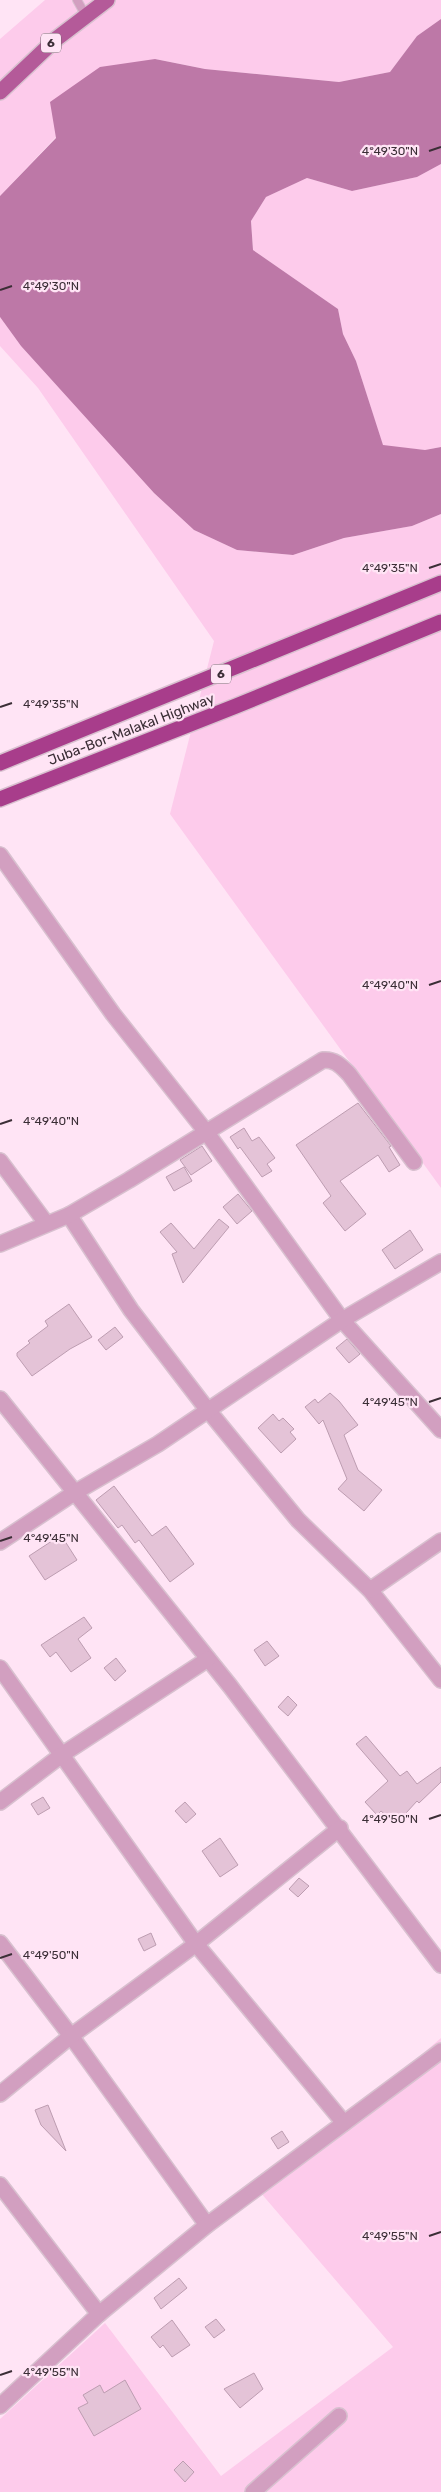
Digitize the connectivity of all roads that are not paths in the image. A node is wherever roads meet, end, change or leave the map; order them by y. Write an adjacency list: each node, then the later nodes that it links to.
1 (77, 0): 3 (lane)
2 (107, 0): 3 (main road, 6)
3 (86, 16): 4 (main road, 6)
4 (0, 92)
5 (441, 583): 7 (highway, Juba-Bor-Malakal Highway / 6)
6 (441, 622): 8 (highway, Juba-Bor-Malakal Highway)
7 (0, 763)
8 (0, 799)
9 (0, 855): 10 (street)
10 (207, 1133): 12 (street); 13 (street); 17 (street)
11 (0, 1161): 14 (street)
12 (414, 1162)
13 (69, 1215): 14 (street); 19 (street)
14 (46, 1223): 15 (street)
15 (0, 1244)
16 (441, 1262): 17 (street)
17 (342, 1320): 19 (street); 20 (street)
18 (0, 1399): 21 (street)
19 (208, 1410): 21 (street); 24 (street)
20 (441, 1430)
21 (74, 1493): 23 (street); 25 (street)
22 (441, 1541): 24 (street)
23 (0, 1542)
24 (370, 1590): 27 (street)
25 (208, 1659): 28 (street); 30 (street)
26 (0, 1668): 28 (street)
27 (441, 1680)
28 (63, 1754): 29 (street); 32 (street)
29 (0, 1802)
30 (340, 1828): 32 (street); 33 (street)
31 (0, 1943): 34 (street)
32 (196, 1944): 34 (street); 37 (street)
33 (441, 1965)
34 (71, 2036): 36 (street); 39 (street)
35 (441, 2051): 37 (street)
36 (0, 2094)
37 (344, 2123): 39 (street)
38 (0, 2185): 40 (street)
39 (207, 2225): 40 (street)
40 (99, 2314): 41 (street)
41 (0, 2406)
42 (339, 2416): 43 (street)
43 (253, 2492)

